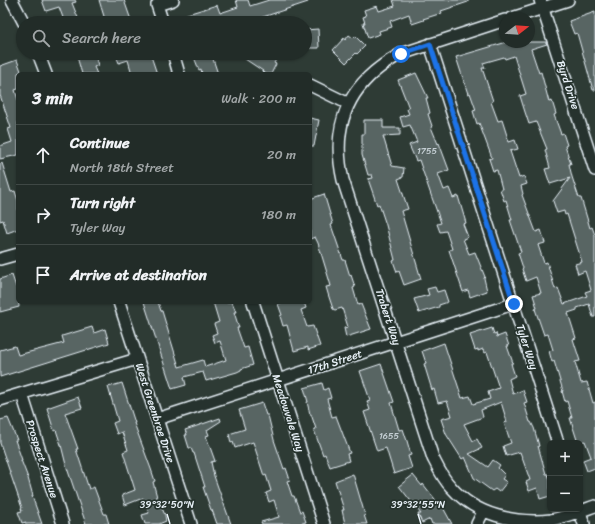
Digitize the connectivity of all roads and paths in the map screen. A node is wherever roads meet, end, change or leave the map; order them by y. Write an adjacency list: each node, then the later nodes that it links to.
1 (12, 0): 6 (street)
2 (173, 0): 7 (street)
3 (568, 0): 4 (street)
4 (541, 4): 5 (street); 16 (street, Byrd Drive)
5 (524, 12)
6 (20, 16)
7 (161, 16)
8 (499, 22): 9 (street, Trabert Way)
9 (430, 44): 15 (street, Trabert Way); 21 (street, Tyler Way)
10 (41, 60): 12 (street)
11 (175, 60): 13 (street)
12 (45, 72)
13 (178, 72)
14 (312, 86): 15 (street)
15 (349, 104): 22 (street, Trabert Way)
16 (595, 170)
17 (16, 255): 18 (street)
18 (0, 259)
19 (120, 304): 23 (street, West Greenbrae Drive)
20 (254, 304): 24 (street, Meadowvale Way)
21 (514, 304): 22 (street, 17th Street); 28 (street, Tyler Way)
22 (396, 342): 24 (street, 17th Street); 31 (street, Trabert Way)
23 (137, 359): 25 (street); 27 (street, West Greenbrae Drive)
24 (278, 380): 27 (street, 17th Street); 36 (street, Meadowvale Way)
25 (22, 394): 26 (street); 34 (street, Prospect Avenue)
26 (0, 400)
27 (157, 419): 35 (street, West Greenbrae Drive)
28 (557, 440)
29 (595, 506): 30 (street, Trabert Way)
30 (583, 509)
31 (483, 512): 32 (street, Trabert Way); 37 (street)
32 (574, 512)
33 (581, 512): 38 (street)
34 (63, 524)
35 (190, 524)
36 (324, 524)
37 (477, 524)
38 (584, 524)

